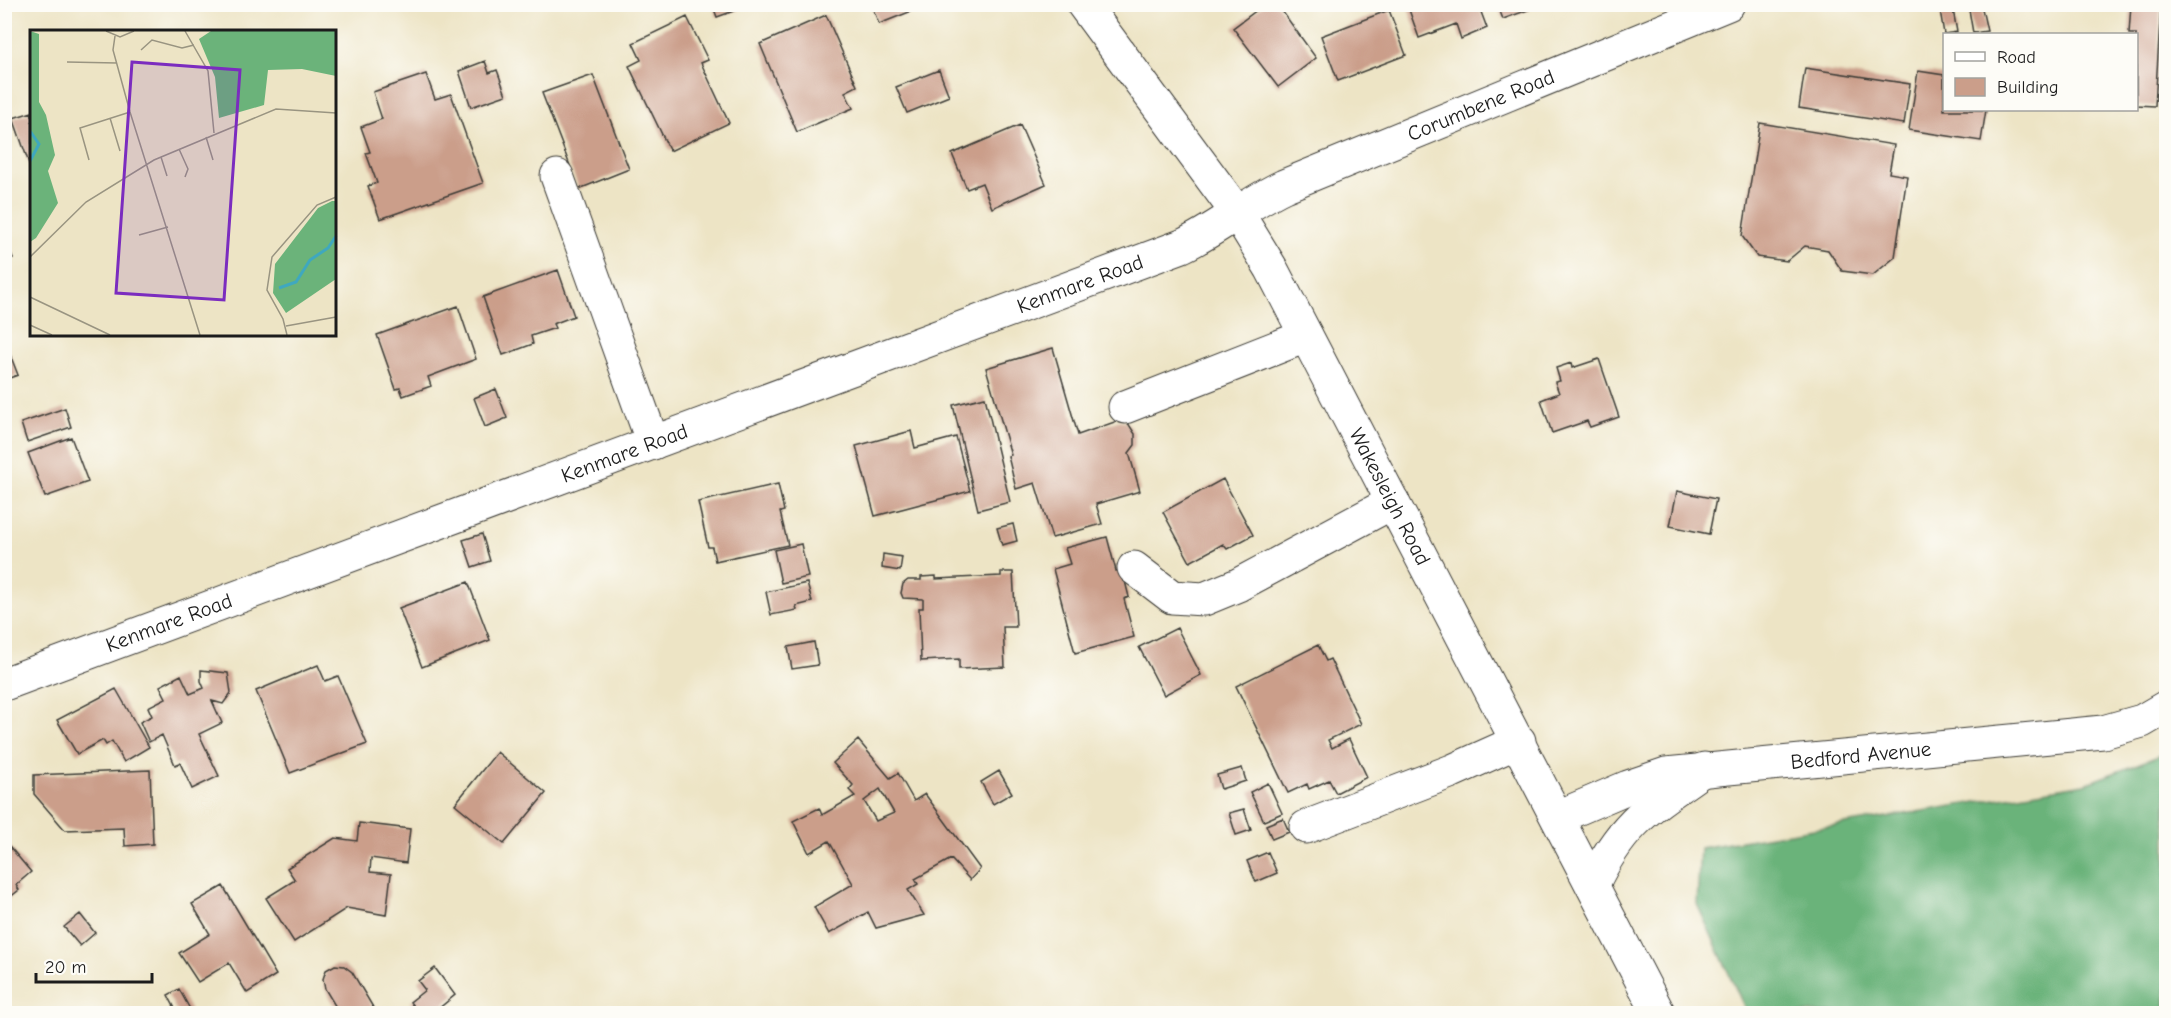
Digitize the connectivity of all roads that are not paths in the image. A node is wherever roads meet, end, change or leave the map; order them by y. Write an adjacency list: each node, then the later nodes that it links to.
1 (1083, 4): 4 (street, Wakesleigh Road)
2 (1709, 8): 4 (street, Corumbene Road)
3 (557, 176): 7 (street)
4 (1238, 214): 5 (street, Wakesleigh Road); 7 (street, Kenmare Road)
5 (1306, 336): 6 (street); 8 (street, Wakesleigh Road)
6 (1125, 408)
7 (653, 443): 10 (street, Kenmare Road)
8 (1393, 502): 9 (street); 12 (street, Wakesleigh Road)
9 (1134, 568)
10 (4, 684)
11 (2166, 707): 13 (street, Bedford Avenue)
12 (1519, 741): 14 (street, Wakesleigh Road); 15 (street)
13 (1704, 769): 14 (street, Bedford Avenue); 16 (street)
14 (1558, 817): 16 (street, Wakesleigh Road)
15 (1306, 827)
16 (1593, 884): 17 (street, Wakesleigh Road)
17 (1659, 1014)

